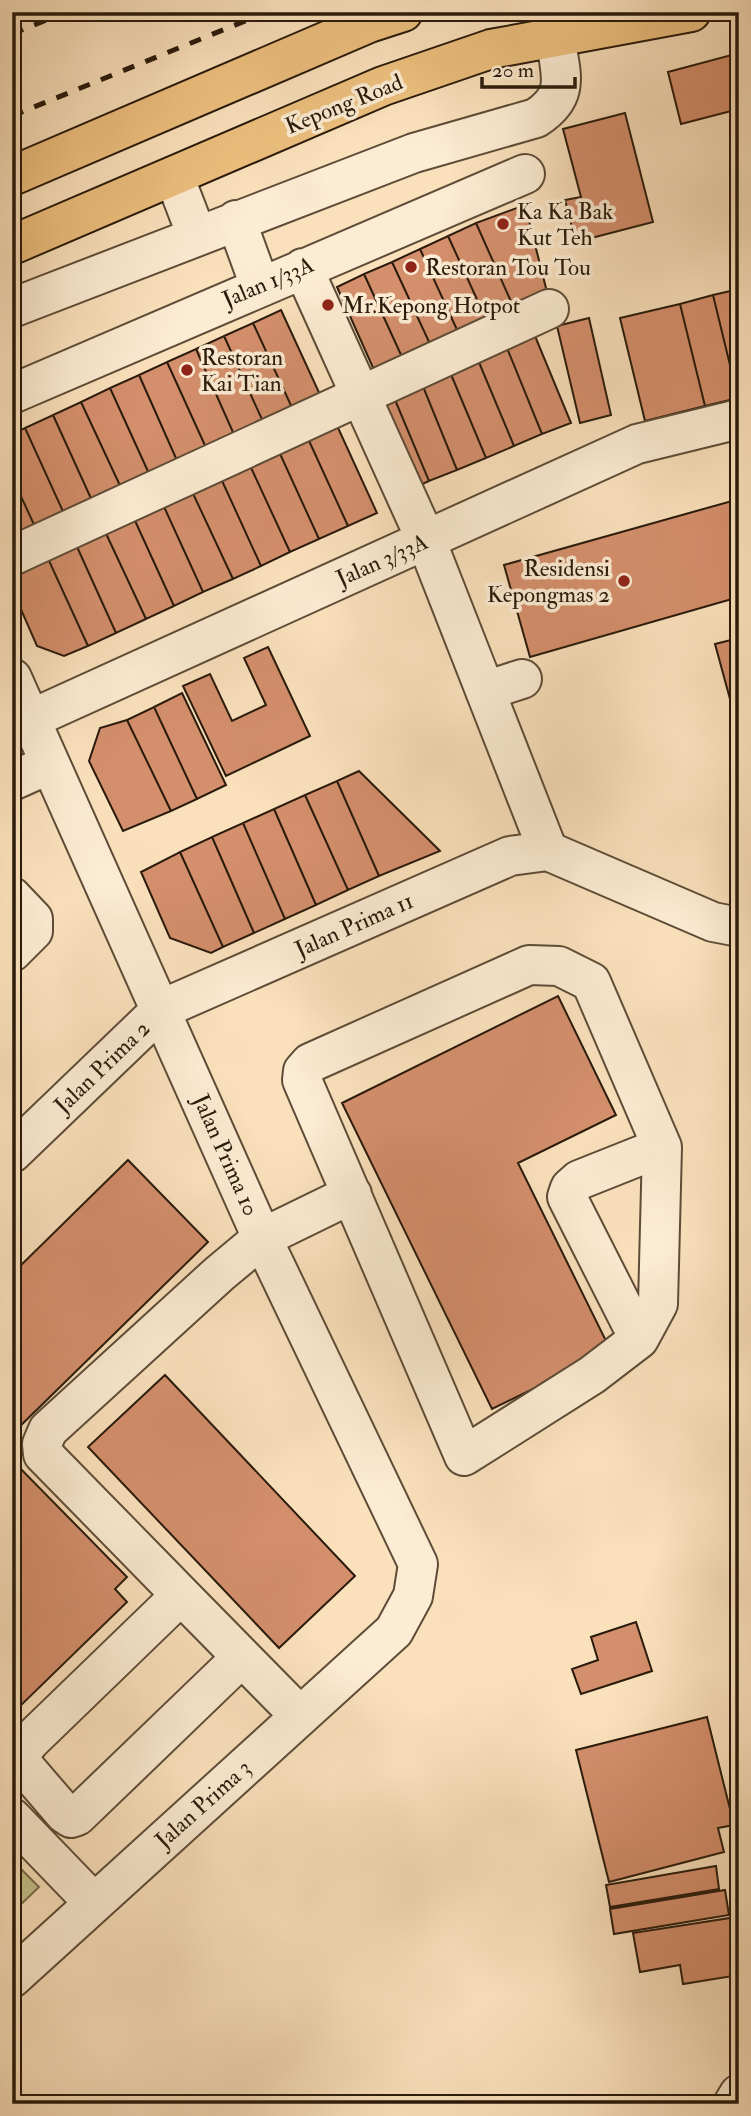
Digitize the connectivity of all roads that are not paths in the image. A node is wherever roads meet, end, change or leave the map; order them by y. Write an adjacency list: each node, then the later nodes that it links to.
1 (403, 12): 4 (main road)
2 (691, 12): 3 (main road, Kepong Road)
3 (555, 36): 8 (main road, Kepong Road); 9 (street)
4 (109, 135): 5 (main road); 7 (main road)
5 (12, 156)
6 (525, 174): 12 (street, Jalan 1/33A)
7 (12, 176)
8 (174, 176): 10 (street); 11 (main road, Kepong Road)
9 (236, 220): 10 (street); 13 (street)
10 (197, 236): 14 (street)
11 (12, 246)
12 (303, 268): 13 (street, Jalan 1/33A); 17 (street)
13 (260, 286): 16 (street, Jalan 1/33A)
14 (12, 308)
15 (549, 309): 17 (street)
16 (12, 393)
17 (360, 394): 19 (street); 20 (street)
18 (739, 419): 19 (street, Jalan 3/33A)
19 (426, 540): 23 (street); 24 (street, Jalan 3/33A)
20 (12, 556)
21 (12, 678): 24 (street, Jalan Prima 10)
22 (522, 679): 23 (street)
23 (485, 691): 27 (street)
24 (31, 719): 25 (street, Jalan Prima 10)
25 (50, 764): 26 (street); 31 (street, Jalan Prima 10)
26 (12, 781)
27 (548, 851): 29 (street); 31 (street, Jalan Prima 11)
28 (12, 897): 30 (street)
29 (739, 927)
30 (12, 952)
31 (162, 1009): 33 (street, Jalan Prima 2); 35 (street, Jalan Prima 10)
32 (662, 1147): 34 (street); 36 (street); 36 (street)
33 (12, 1153)
34 (352, 1194): 35 (street); 36 (street)
35 (262, 1238): 37 (street); 38 (street, Jalan Prima 10)
36 (639, 1339)
37 (181, 1595): 39 (street); 39 (street)
38 (394, 1631): 40 (street, Jalan Prima 3)
39 (241, 1658): 40 (street)
40 (300, 1716): 42 (street, Jalan Prima 3)
41 (12, 1818): 42 (street)
42 (94, 1903): 43 (street, Jalan Prima 3)
43 (12, 1978)
44 (739, 2094): 45 (street)
45 (733, 2104)

